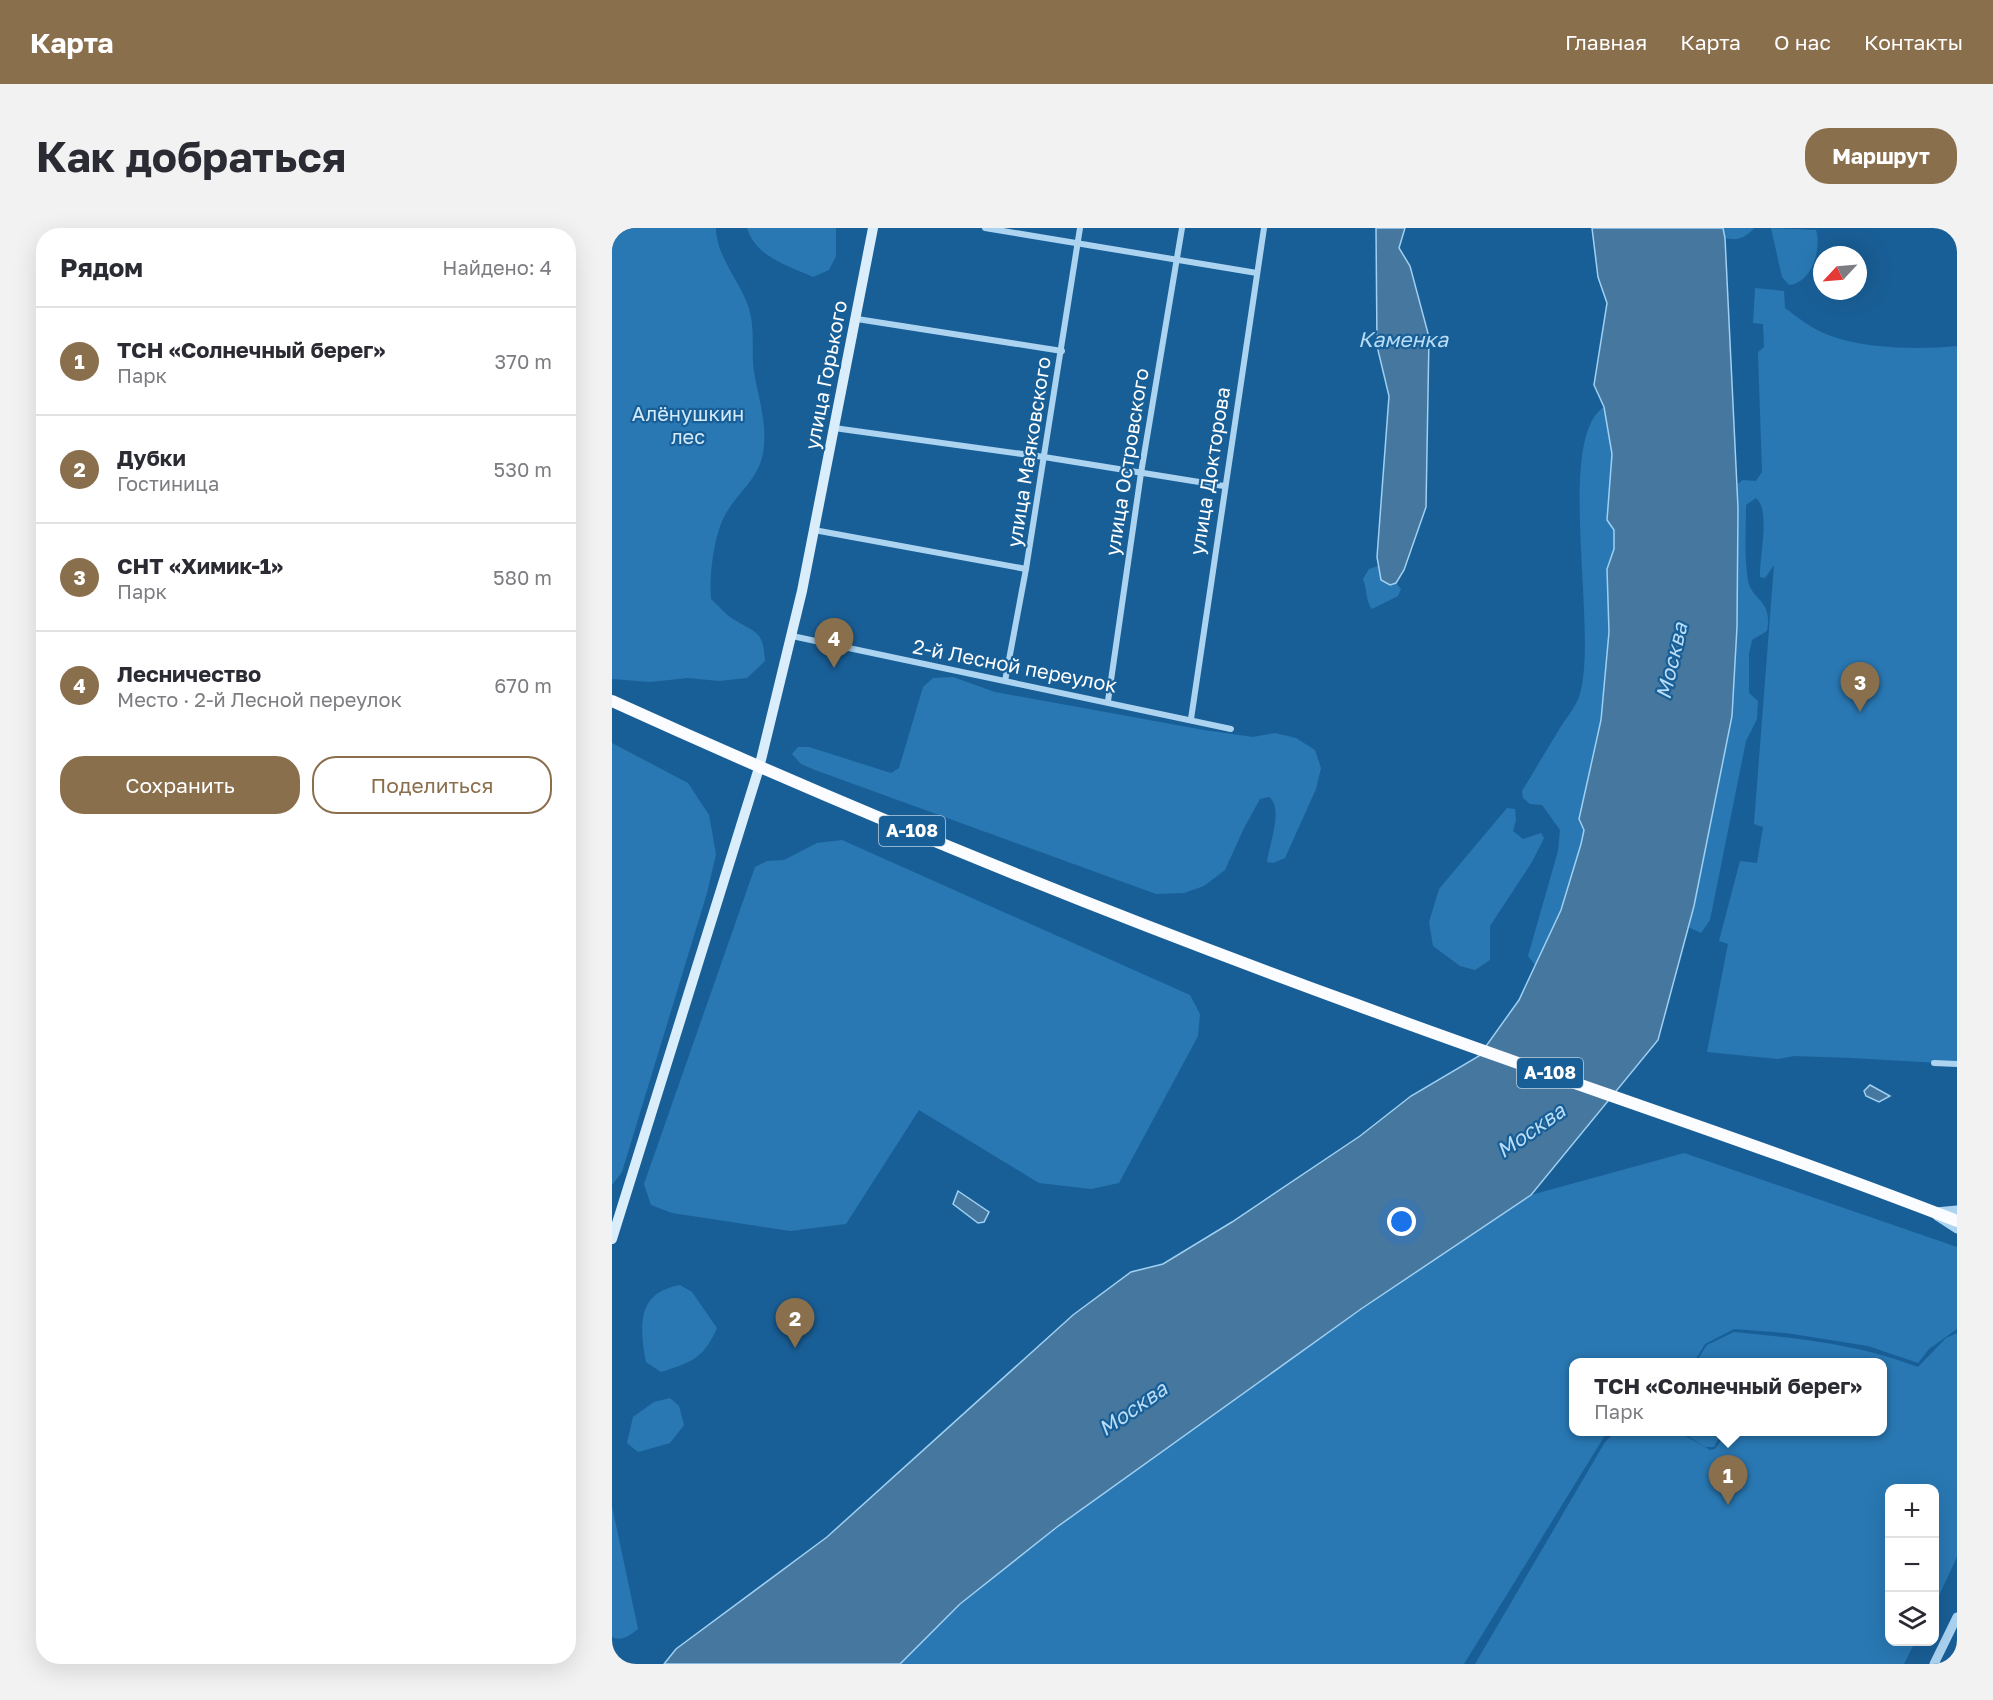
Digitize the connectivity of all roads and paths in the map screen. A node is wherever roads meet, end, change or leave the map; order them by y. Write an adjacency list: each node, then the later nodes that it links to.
1 (873, 228): 9 (main road, улица Горького)
2 (985, 228): 6 (street)
3 (1080, 228): 6 (street, улица Маяковского)
4 (1182, 228): 7 (street, улица Островского)
5 (1264, 228): 8 (street, улица Докторова)
6 (1077, 243): 7 (street); 10 (street, улица Маяковского)
7 (1177, 260): 8 (street); 13 (street, улица Островского)
8 (1257, 273): 14 (street, улица Докторова)
9 (857, 319): 10 (street); 11 (main road, улица Горького)
10 (1062, 351): 12 (street, улица Маяковского)
11 (834, 428): 12 (street); 15 (main road, улица Горького)
12 (1044, 457): 13 (street); 16 (street, улица Маяковского)
13 (1141, 473): 14 (street); 20 (street, улица Островского)
14 (1224, 486): 21 (street, улица Докторова)
15 (814, 530): 16 (street); 17 (main road, улица Горького)
16 (1026, 568): 18 (street, улица Маяковского)
17 (792, 636): 18 (street, 2-й Лесной переулок); 23 (main road, улица Горького)
18 (1005, 681): 20 (street, 2-й Лесной переулок)
19 (612, 701): 23 (highway, А-108)
20 (1107, 701): 21 (street, 2-й Лесной переулок)
21 (1191, 719): 22 (street, 2-й Лесной переулок)
22 (1232, 729)
23 (759, 768): 26 (highway, А-108); 27 (main road, улица Горького)
24 (1934, 1063): 25 (street)
25 (1957, 1064)
26 (1956, 1220)
27 (612, 1239)
28 (1957, 1617): 29 (street)
29 (1934, 1664)

